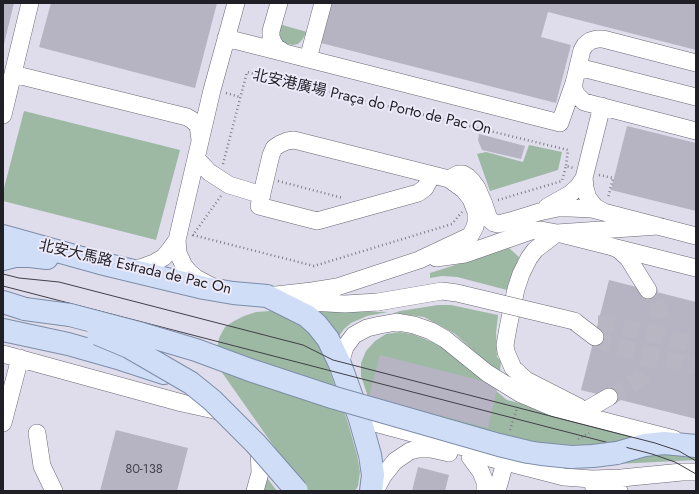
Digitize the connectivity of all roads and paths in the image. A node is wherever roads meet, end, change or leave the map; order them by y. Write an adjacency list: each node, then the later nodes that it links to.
1 (30, 3): 9 (street)
2 (236, 3): 5 (street)
3 (278, 3): 6 (street)
4 (323, 3): 7 (street)
5 (226, 38): 6 (street); 15 (street)
6 (285, 53): 7 (street)
7 (308, 59): 10 (street)
8 (696, 63): 10 (street)
9 (13, 74): 13 (street); 15 (street)
10 (576, 75): 11 (street); 12 (street)
11 (696, 97)
12 (602, 106): 14 (street); 19 (street)
13 (3, 115)
14 (696, 131)
15 (200, 140): 16 (street)
16 (196, 158): 22 (street); 34 (street)
17 (566, 166): 18 (path, 北安港廣場 Praça do Porto de Pac On); 19 (path); 25 (path)
18 (223, 167)
19 (585, 174): 26 (street); 27 (street); 27 (path)
20 (432, 175): 21 (street); 23 (street); 25 (street)
21 (265, 178): 23 (street); 24 (path)
22 (229, 185): 23 (street); 25 (path)
23 (262, 195)
24 (345, 198)
25 (479, 205): 28 (street); 37 (street)
26 (539, 212): 27 (street); 28 (street)
27 (604, 212): 29 (street)
28 (510, 221): 30 (street)
29 (658, 226): 31 (street); 33 (street)
30 (531, 232): 31 (street); 37 (street)
31 (557, 232): 35 (street); 55 (street)
32 (3, 236): 38 (main road, 北安大馬路 Estrada de Pac On)
33 (696, 236)
34 (177, 240): 40 (street); 42 (street)
35 (607, 245): 39 (street); 41 (street)
36 (3, 258): 38 (main road)
37 (420, 260): 43 (street)
38 (100, 263): 40 (main road, 北安大馬路 Estrada de Pac On)
39 (696, 268)
40 (129, 270): 42 (main road, 北安大馬路 Estrada de Pac On)
41 (648, 290)
42 (220, 291): 43 (main road, 北安大馬路 Estrada de Pac On)
43 (267, 296): 48 (street, bridge); 52 (main road)
44 (3, 302): 45 (main road)
45 (26, 308): 61 (main road, bridge); 70 (main road, bridge)
46 (3, 318): 49 (main road)
47 (3, 330): 49 (main road)
48 (596, 330)
49 (68, 344): 56 (main road)
50 (3, 354): 51 (street)
51 (19, 362): 56 (street); 58 (street)
52 (340, 364): 53 (street); 57 (main road)
53 (521, 394): 55 (street); 59 (path)
54 (609, 397): 55 (street)
55 (582, 412): 61 (street)
56 (229, 415): 62 (main road)
57 (360, 419): 63 (street); 71 (main road)
58 (3, 423)
59 (509, 431)
60 (37, 433): 67 (street)
61 (696, 445)
62 (259, 447): 68 (street); 69 (main road)
63 (488, 459): 65 (street); 66 (street); 66 (street); 72 (street)
64 (696, 472): 65 (street)
65 (564, 478): 73 (street)
66 (489, 488)
67 (54, 491)
68 (255, 491)
69 (286, 491)
70 (297, 491)
71 (371, 491)
72 (375, 491)
73 (619, 491)

